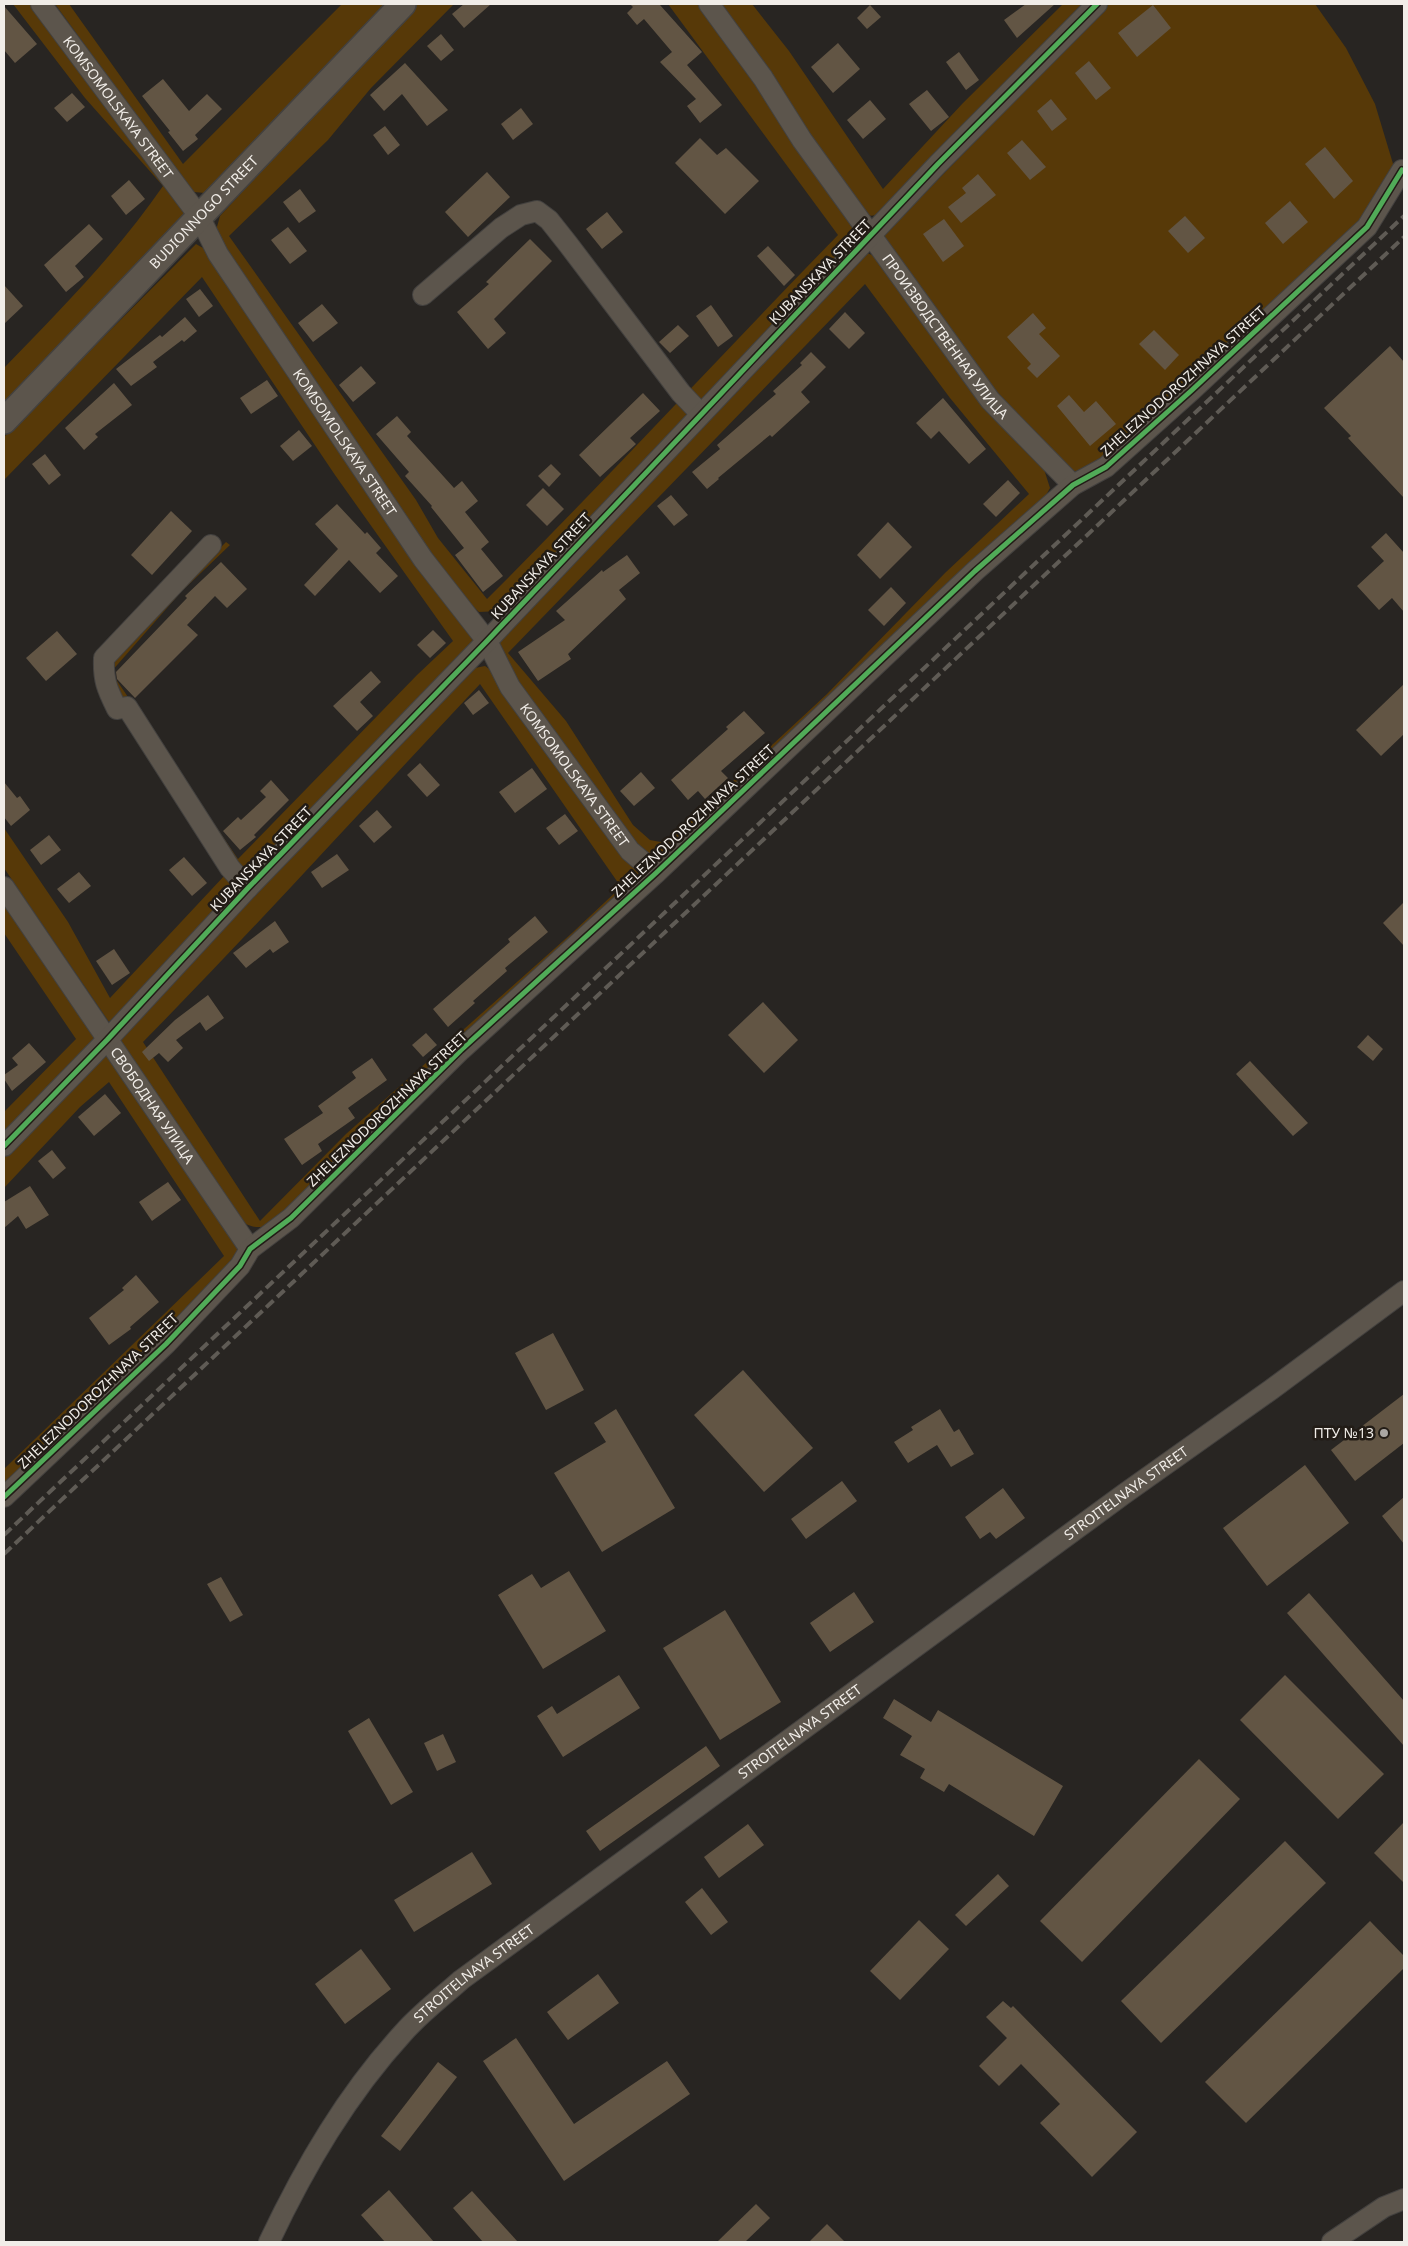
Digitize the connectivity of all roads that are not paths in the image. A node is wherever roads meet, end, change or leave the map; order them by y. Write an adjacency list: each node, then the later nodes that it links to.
1 (41, 4): 6 (street, KOMSOMOLSKAYA STREET)
2 (403, 4): 6 (street, BUDIONNOGO STREET)
3 (710, 4): 7 (street, ПРОИЗВОДСТВЕННАЯ УЛИЦА)
4 (1097, 4): 7 (street, KUBANSKAYA STREET)
5 (1402, 170): 11 (street, ZHELEZNODOROZHNAYA STREET)
6 (199, 216): 10 (street, BUDIONNOGO STREET); 13 (street, KOMSOMOLSKAYA STREET)
7 (872, 235): 9 (street, KUBANSKAYA STREET); 11 (street, ПРОИЗВОДСТВЕННАЯ УЛИЦА)
8 (423, 295): 9 (street)
9 (700, 413): 13 (street, KUBANSKAYA STREET)
10 (4, 421)
11 (1072, 485): 14 (street, ZHELEZNODOROZHNAYA STREET)
12 (211, 545): 16 (street, KUBANSKAYA STREET)
13 (487, 641): 14 (street, KOMSOMOLSKAYA STREET); 16 (street, KUBANSKAYA STREET)
14 (656, 873): 19 (street, ZHELEZNODOROZHNAYA STREET)
15 (4, 887): 17 (street, СВОБОДНАЯ УЛИЦА)
16 (248, 888): 17 (street, KUBANSKAYA STREET)
17 (107, 1040): 18 (street, KUBANSKAYA STREET); 19 (street, СВОБОДНАЯ УЛИЦА)
18 (4, 1146)
19 (250, 1249): 21 (street, ZHELEZNODOROZHNAYA STREET)
20 (1404, 1291): 23 (street, STROITELNAYA STREET)
21 (4, 1497)
22 (1404, 2199): 24 (street)
23 (269, 2242)
24 (1332, 2242)

